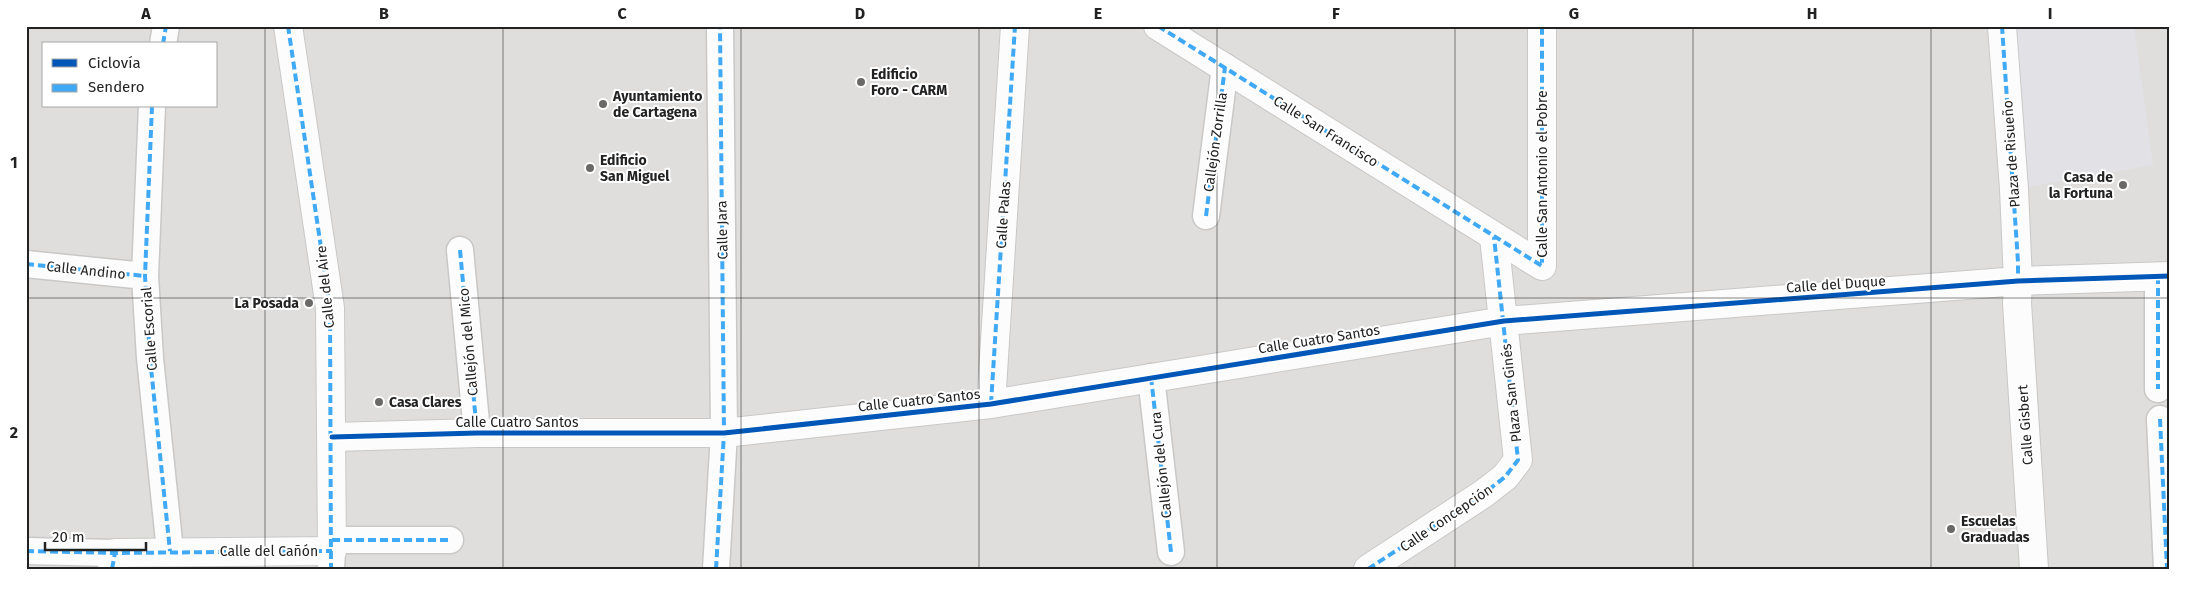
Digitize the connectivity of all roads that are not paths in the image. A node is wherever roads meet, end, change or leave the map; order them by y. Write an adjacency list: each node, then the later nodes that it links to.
1 (166, 26): 8 (street)
2 (288, 26): 25 (street, Calle del Aire)
3 (720, 26): 24 (street, Calle Jara)
4 (1015, 26): 21 (street, Calle Palas)
5 (1158, 26): 9 (street, Calle San Francisco)
6 (1542, 26): 12 (street, Calle San Antonio el Pobre)
7 (2002, 26): 17 (street, Plaza de Risueño)
8 (163, 42)
9 (1225, 67): 11 (street, Callejón Zorrilla); 12 (street, Calle San Francisco)
10 (152, 108): 15 (street, Calle Escorial)
11 (1206, 216)
12 (1494, 237): 18 (street, Plaza San Ginés)
13 (460, 250): 23 (street, Callejón del Mico)
14 (26, 264): 15 (street, Calle Andino)
15 (145, 276): 29 (street, Calle Escorial)
16 (2164, 276): 17 (street, Calle del Duque); 20 (street)
17 (2018, 281): 18 (street, Calle del Duque); 35 (street, Calle Gisbert)
18 (1504, 322): 19 (street, Calle Cuatro Santos); 26 (street, Plaza San Ginés)
19 (1151, 377): 21 (street, Calle Cuatro Santos); 30 (street, Callejón del Cura)
20 (2158, 389)
21 (991, 404): 24 (street, Calle Cuatro Santos)
22 (2160, 419): 36 (street)
23 (477, 433): 24 (street, Calle Cuatro Santos); 25 (street, Calle Cuatro Santos)
24 (724, 433): 33 (street, Calle Jara)
25 (332, 437): 31 (street, Calle del Aire)
26 (1518, 460): 34 (street, Calle Concepción)
27 (450, 540): 31 (street)
28 (26, 551): 32 (street, Calle del Cañón)
29 (170, 551): 31 (street, Calle del Cañón); 32 (street, Calle del Cañón)
30 (1171, 552)
31 (332, 553)
32 (113, 561)
33 (716, 569)
34 (1368, 569)
35 (2034, 569)
36 (2167, 569)

